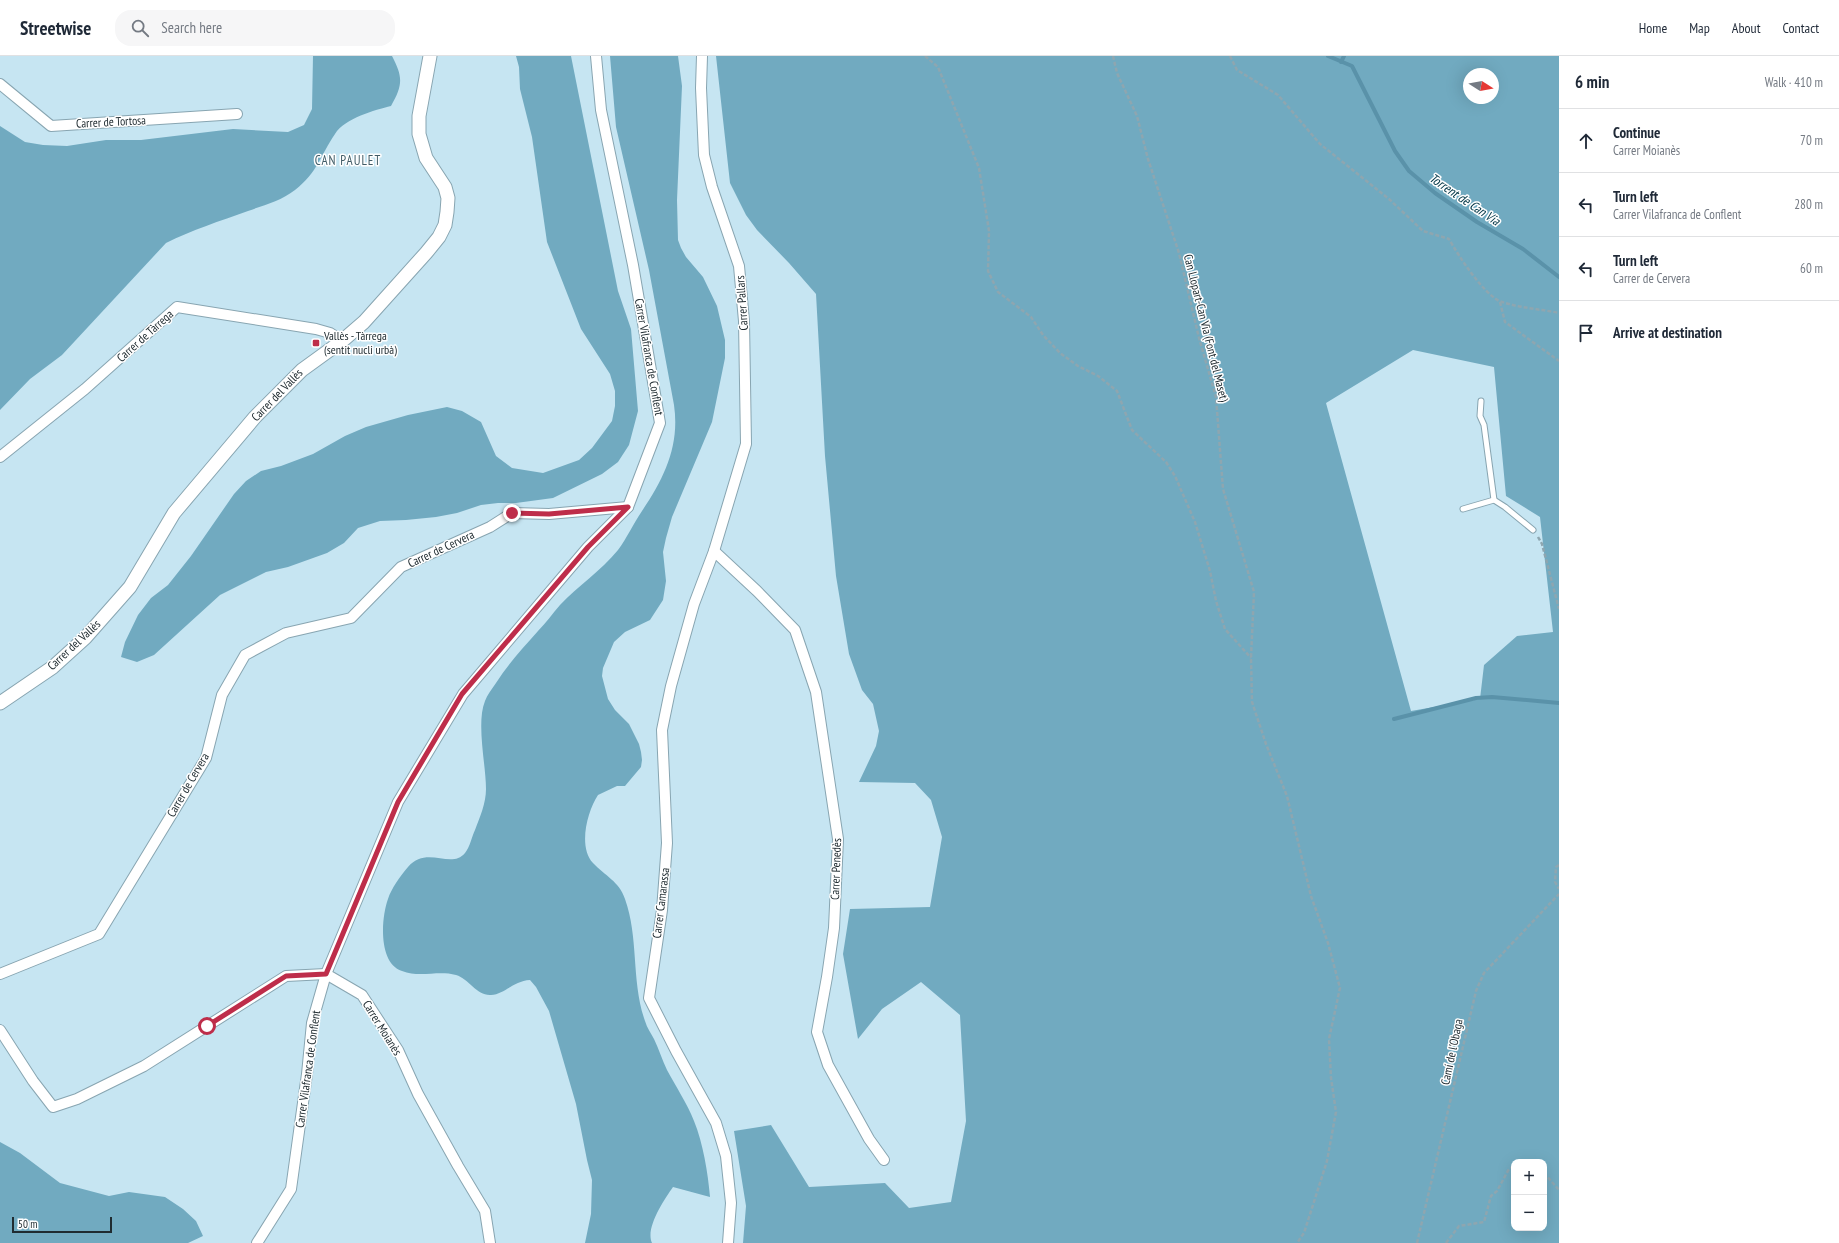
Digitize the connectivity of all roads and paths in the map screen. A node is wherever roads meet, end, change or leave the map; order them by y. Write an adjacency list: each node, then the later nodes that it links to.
1 (430, 56): 11 (street, Carrer del Vallès)
2 (596, 56): 16 (street, Carrer Vilafranca de Conflent)
3 (702, 56): 19 (street, Carrer Pallars)
4 (925, 56): 21 (path)
5 (1113, 56): 21 (path, Can Llopart-Can Via (Font del Maset))
6 (1230, 56): 9 (path)
7 (0, 84): 8 (street, Carrer de Tortosa)
8 (237, 114)
9 (1500, 302): 10 (path); 12 (path)
10 (1559, 313)
11 (342, 341): 14 (street, Carrer de Tàrrega); 22 (street, Carrer del Vallès)
12 (1559, 361)
13 (1481, 401): 15 (lane)
14 (0, 457)
15 (1494, 500): 17 (lane); 18 (lane)
16 (628, 507): 26 (street, Carrer de Cervera); 27 (street, Carrer Vilafranca de Conflent)
17 (1463, 509)
18 (1533, 530): 20 (path)
19 (714, 551): 29 (street, Carrer Penedès); 35 (street, Carrer Camarassa)
20 (1559, 609)
21 (1251, 658): 36 (path, Can Llopart-Can Via (Font del Maset))
22 (0, 703)
23 (1559, 865): 24 (path)
24 (1559, 889)
25 (1559, 894): 37 (path, Camí de l'Obaga)
26 (0, 974)
27 (326, 974): 28 (street); 33 (street, Carrer Vilafranca de Conflent); 34 (street, Carrer Moianès)
28 (0, 1030)
29 (884, 1160)
30 (1511, 1168): 38 (path)
31 (1547, 1176): 32 (path)
32 (1559, 1190)
33 (257, 1243)
34 (490, 1243)
35 (728, 1243)
36 (1297, 1243)
37 (1417, 1243)
38 (1446, 1243)

